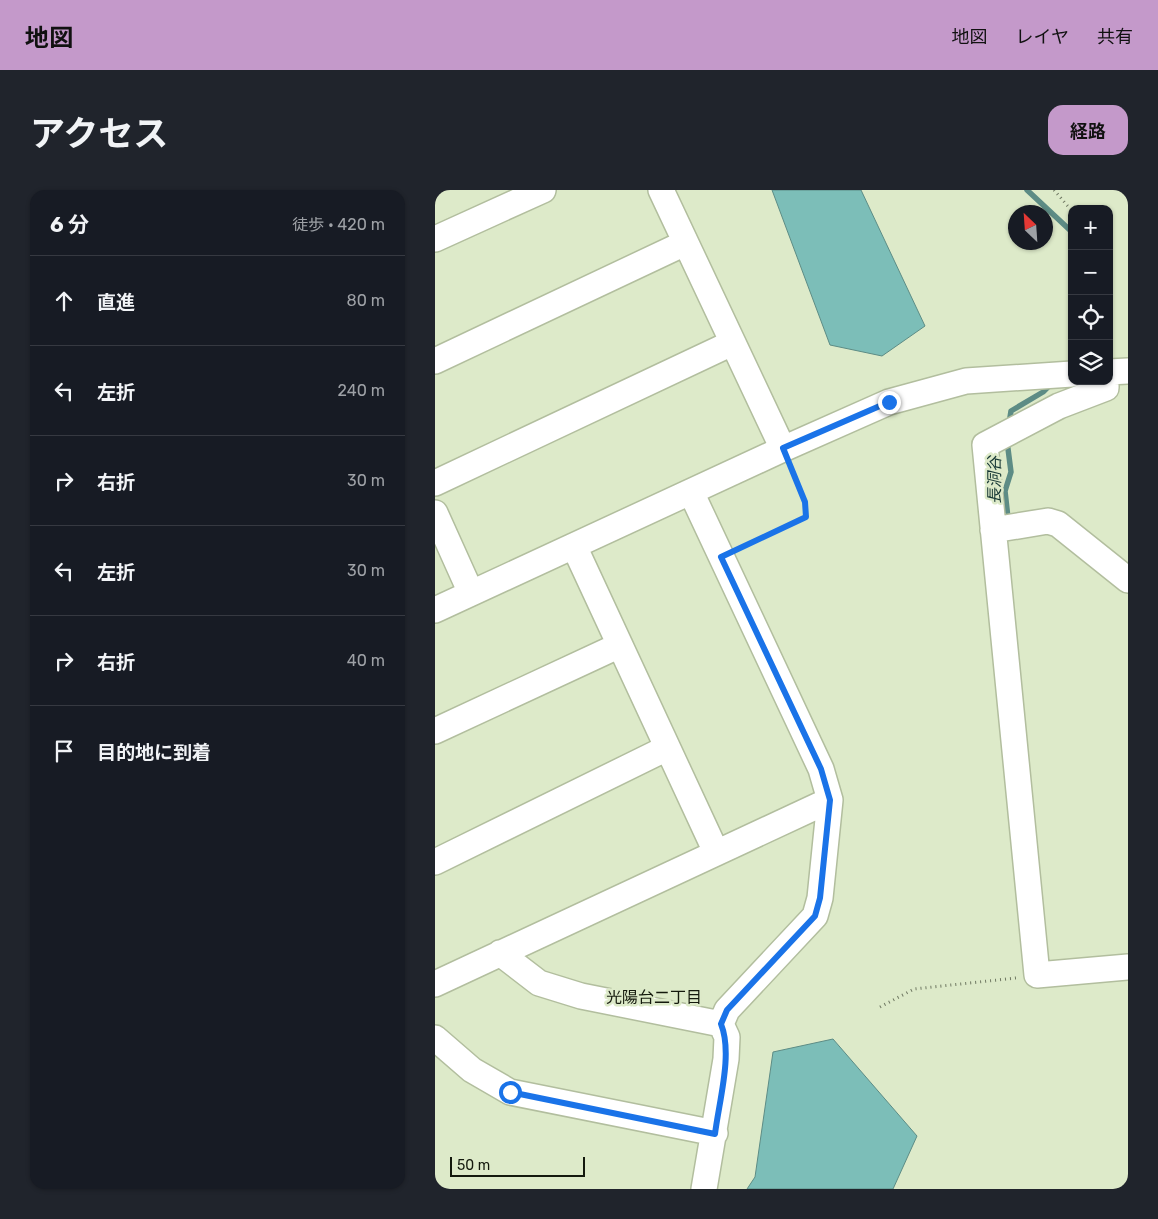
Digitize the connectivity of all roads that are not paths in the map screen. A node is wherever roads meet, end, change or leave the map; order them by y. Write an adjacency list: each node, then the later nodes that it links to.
1 (543, 190): 3 (street)
2 (661, 190): 4 (street)
3 (435, 239)
4 (685, 244): 5 (street); 6 (street)
5 (732, 343): 11 (street); 12 (street)
6 (435, 361)
7 (1128, 371): 8 (street)
8 (1113, 372)
9 (1068, 374): 11 (street)
10 (1106, 385): 15 (street)
11 (783, 448): 13 (street)
12 (435, 483)
13 (691, 492): 16 (street); 23 (street)
14 (435, 513): 18 (street)
15 (993, 530): 17 (street); 27 (street)
16 (574, 546): 18 (street); 20 (street)
17 (1128, 580)
18 (471, 593): 19 (street)
19 (435, 610)
20 (619, 645): 21 (street); 22 (street)
21 (435, 731)
22 (667, 748): 24 (street); 25 (street)
23 (830, 800): 24 (street); 29 (street)
24 (716, 852): 26 (street)
25 (435, 862)
26 (500, 953): 28 (street); 29 (street)
27 (1128, 967)
28 (435, 984)
29 (721, 1024): 31 (street)
30 (435, 1038): 31 (street)
31 (715, 1134): 32 (street)
32 (704, 1189)

